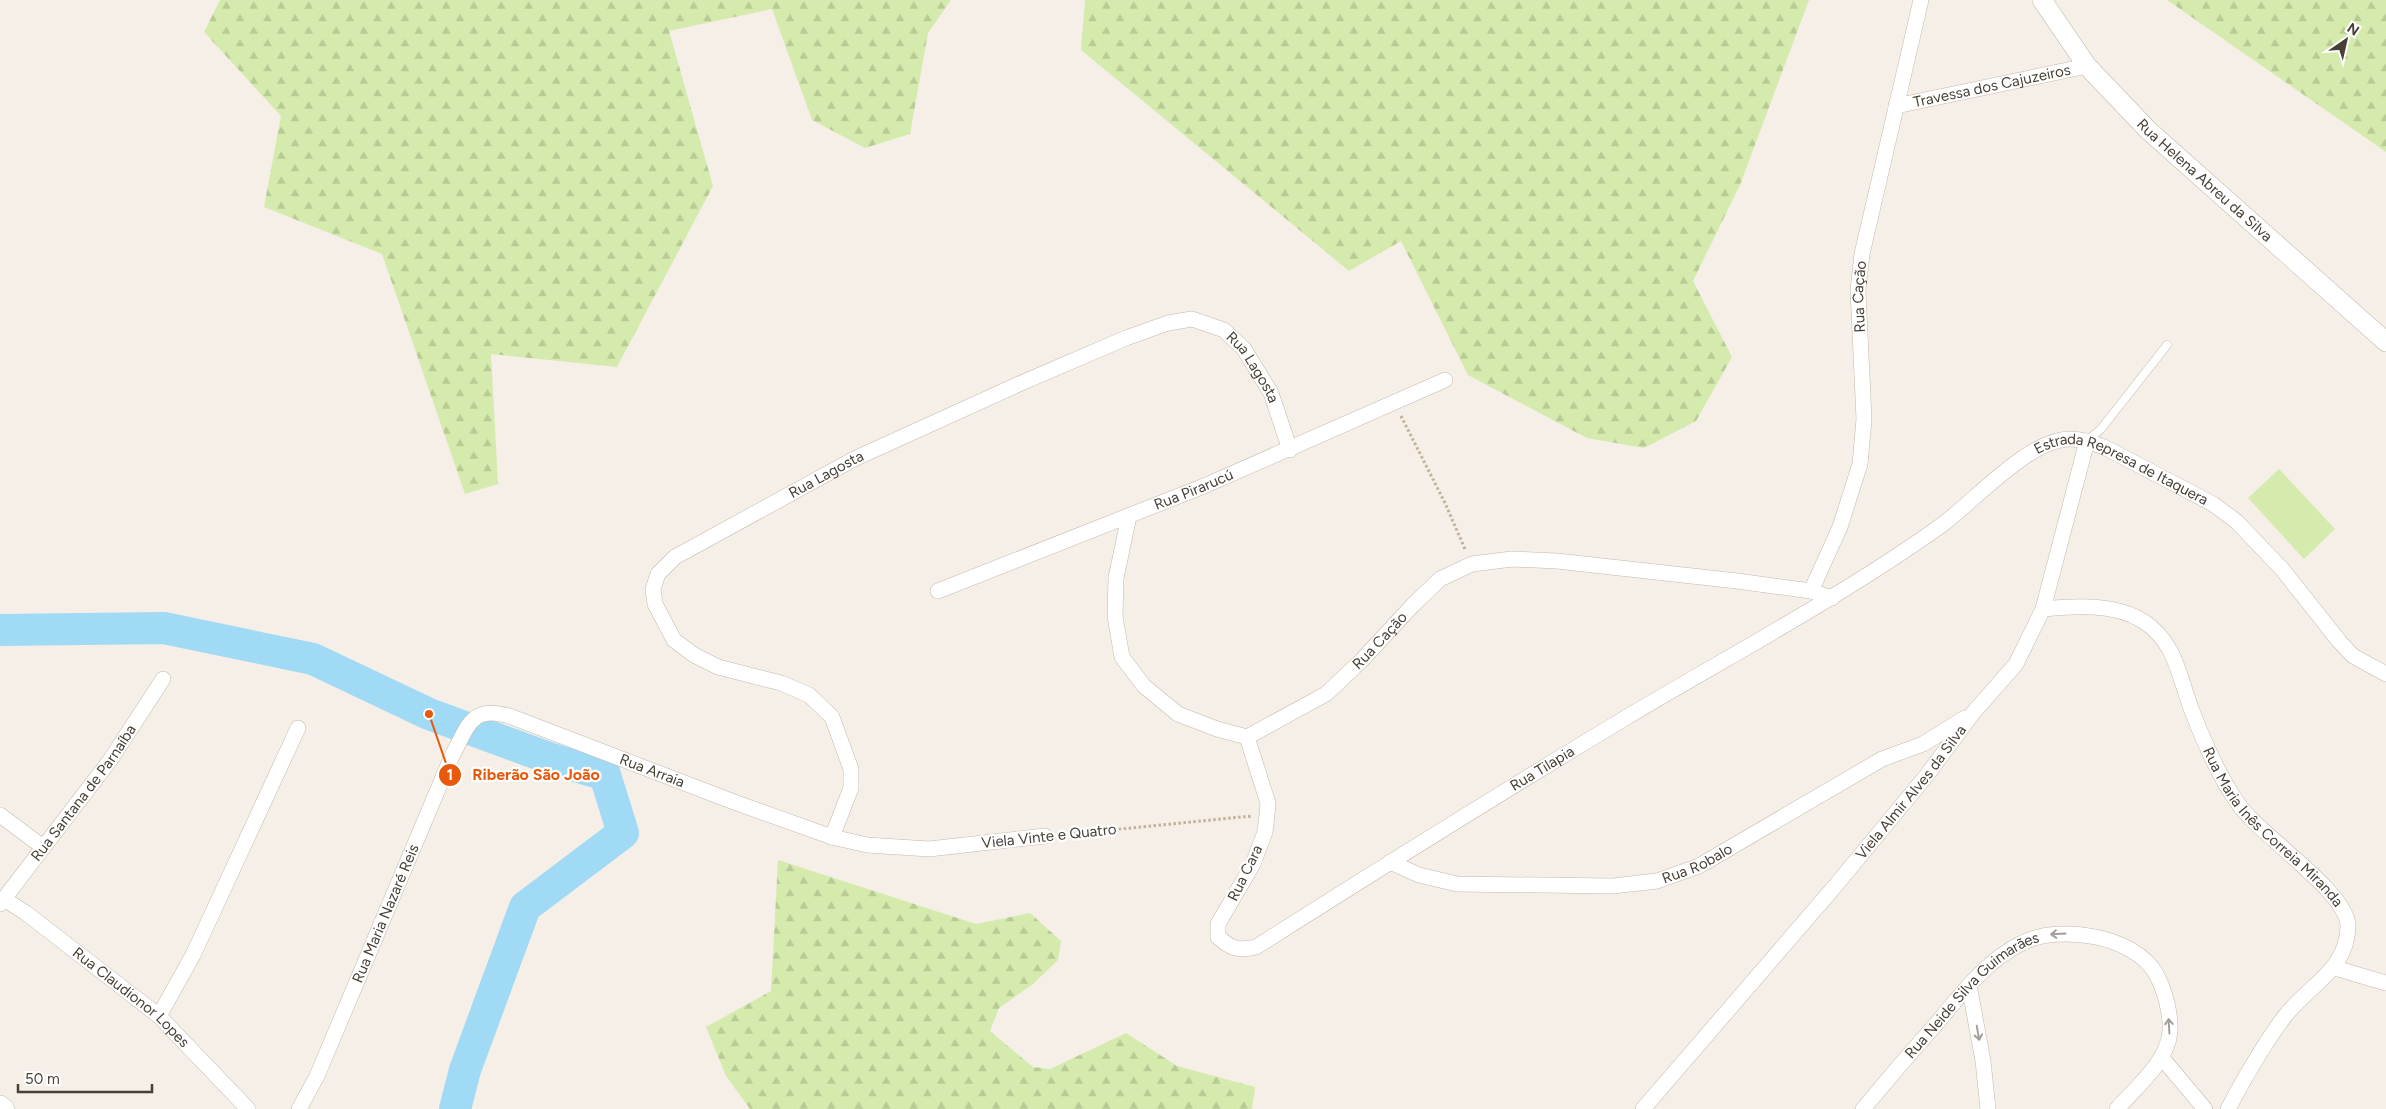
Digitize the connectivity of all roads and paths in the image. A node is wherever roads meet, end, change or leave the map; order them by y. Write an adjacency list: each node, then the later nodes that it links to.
1 (1921, 0): 4 (street, Rua Cação)
2 (2042, 0): 3 (street, Rua Helena Abreu da Silva)
3 (2087, 66): 4 (street, Travessa dos Cajuzeiros); 5 (street, Rua Helena Abreu da Silva)
4 (1896, 106): 14 (street, Rua Cação)
5 (2386, 342)
6 (2167, 345): 9 (lane)
7 (1445, 380): 8 (street, Rua Pirarucú)
8 (1395, 403): 10 (street, Rua Pirarucú); 12 (path)
9 (2087, 441): 15 (street, Estrada Represa de Itaquera); 16 (street, Viela Almir Alves da Silva); 17 (street, Estrada Represa de Itaquera)
10 (1290, 450): 11 (street, Rua Pirarucú); 26 (street, Rua Lagosta)
11 (1129, 516): 13 (street, Rua Pirarucú); 22 (street)
12 (1472, 564): 14 (street, Rua Cação); 22 (street, Rua Cação)
13 (938, 591)
14 (1810, 591): 15 (street, Rua Cação)
15 (1832, 598): 28 (street, Rua Tilapia)
16 (2043, 609): 19 (street, Viela Almir Alves da Silva); 31 (street, Rua Maria Inês Correia Miranda)
17 (2386, 674)
18 (163, 679): 27 (street, Rua Santana de Parnaíba)
19 (1973, 713): 28 (street, Rua Robalo); 37 (street, Viela Almir Alves da Silva)
20 (473, 719): 26 (street, Rua Arraia); 40 (street, Rua Maria Nazaré Reis)
21 (298, 728): 34 (street)
22 (1247, 737): 24 (street, Rua Cara)
23 (0, 815): 27 (street)
24 (1267, 815): 25 (path, Viela Vinte e Quatro); 30 (street, Rua Cara)
25 (1044, 836): 26 (street, Viela Vinte e Quatro)
26 (832, 837)
27 (43, 847): 29 (street, Rua Santana de Parnaíba)
28 (1390, 862): 30 (street, Rua Tilapia)
29 (2, 902): 34 (street, Rua Claudionor Lopes)
30 (1256, 947)
31 (2335, 968): 32 (street); 45 (street, Rua Maria Inês Correia Miranda)
32 (2386, 983)
33 (1969, 985): 35 (street, Rua Neide Silva Guimarães, one-way to 33); 41 (street, Rua Neide Silva Guimarães); 42 (street, one-way to 42)
34 (159, 1016): 39 (street, Rua Claudionor Lopes)
35 (2162, 1058): 43 (street); 44 (street)
36 (0, 1105): 38 (street)
37 (1650, 1106)
38 (5, 1109)
39 (248, 1109)
40 (299, 1109)
41 (1863, 1109)
42 (1988, 1109)
43 (2117, 1109)
44 (2205, 1109)
45 (2228, 1109)

